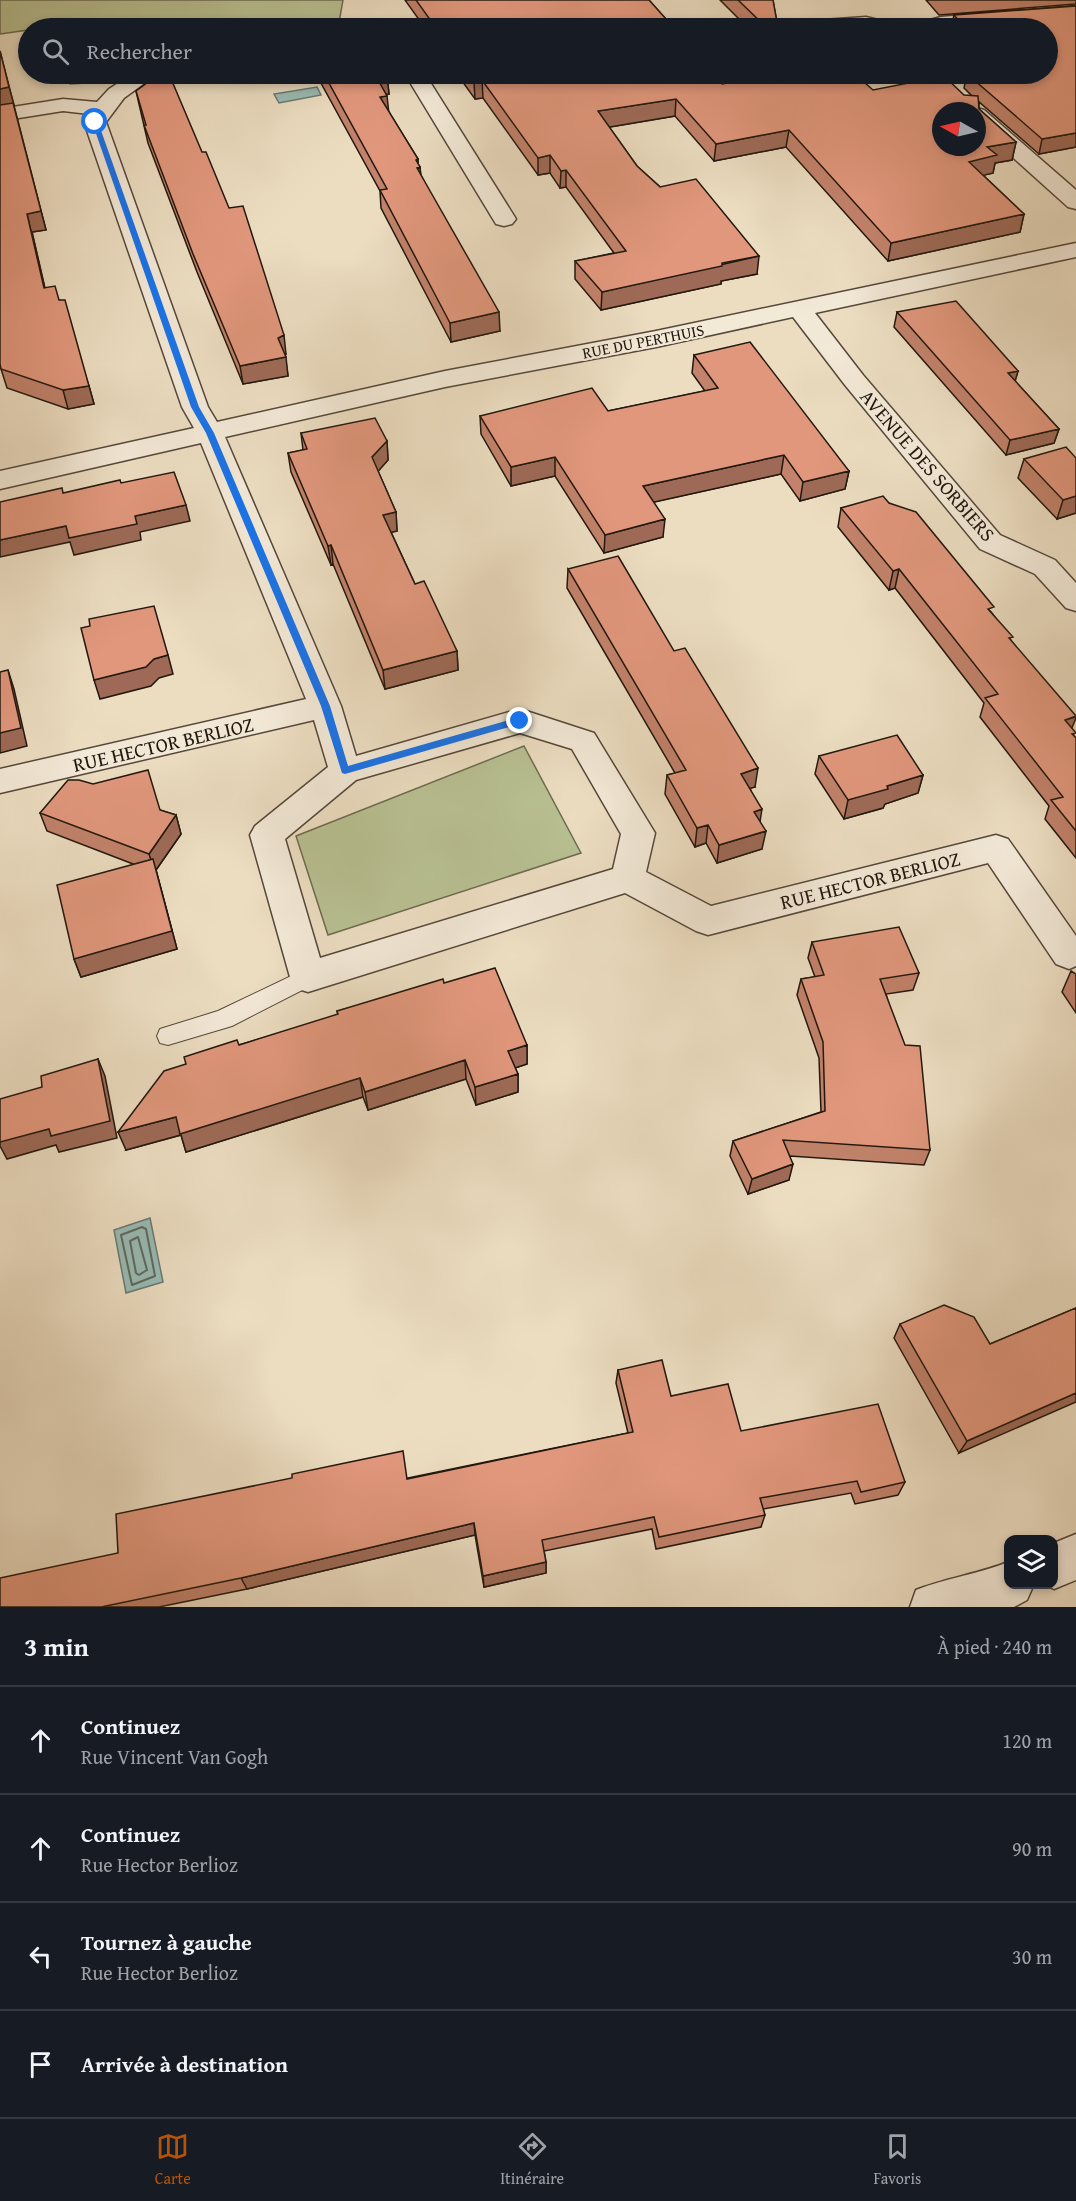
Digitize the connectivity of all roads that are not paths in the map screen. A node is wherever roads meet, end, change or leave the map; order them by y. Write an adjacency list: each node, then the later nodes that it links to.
1 (848, 7): 3 (street)
2 (1076, 12): 4 (street)
3 (860, 18)
4 (1002, 18)
5 (132, 84): 7 (street)
6 (422, 84): 11 (street)
7 (101, 109): 8 (street); 14 (street)
8 (0, 115)
9 (986, 122): 10 (street)
10 (1076, 202)
11 (504, 219)
12 (1076, 250): 13 (street, RUE DU PERTHUIS)
13 (799, 309): 14 (street, RUE DU PERTHUIS); 16 (street, AVENUE DES SORBIERS)
14 (210, 433): 15 (street, RUE DU PERTHUIS); 17 (street)
15 (0, 480)
16 (1076, 601)
17 (325, 706): 18 (street); 19 (street, RUE HECTOR BERLIOZ)
18 (345, 771): 20 (street); 22 (street)
19 (0, 781)
20 (628, 878): 21 (street, RUE HECTOR BERLIOZ); 22 (street)
21 (1069, 954)
22 (308, 977): 23 (lane)
23 (168, 1036)
24 (1076, 1557): 25 (street)
25 (1058, 1564)
26 (1004, 1588): 27 (street)
27 (933, 1607)

